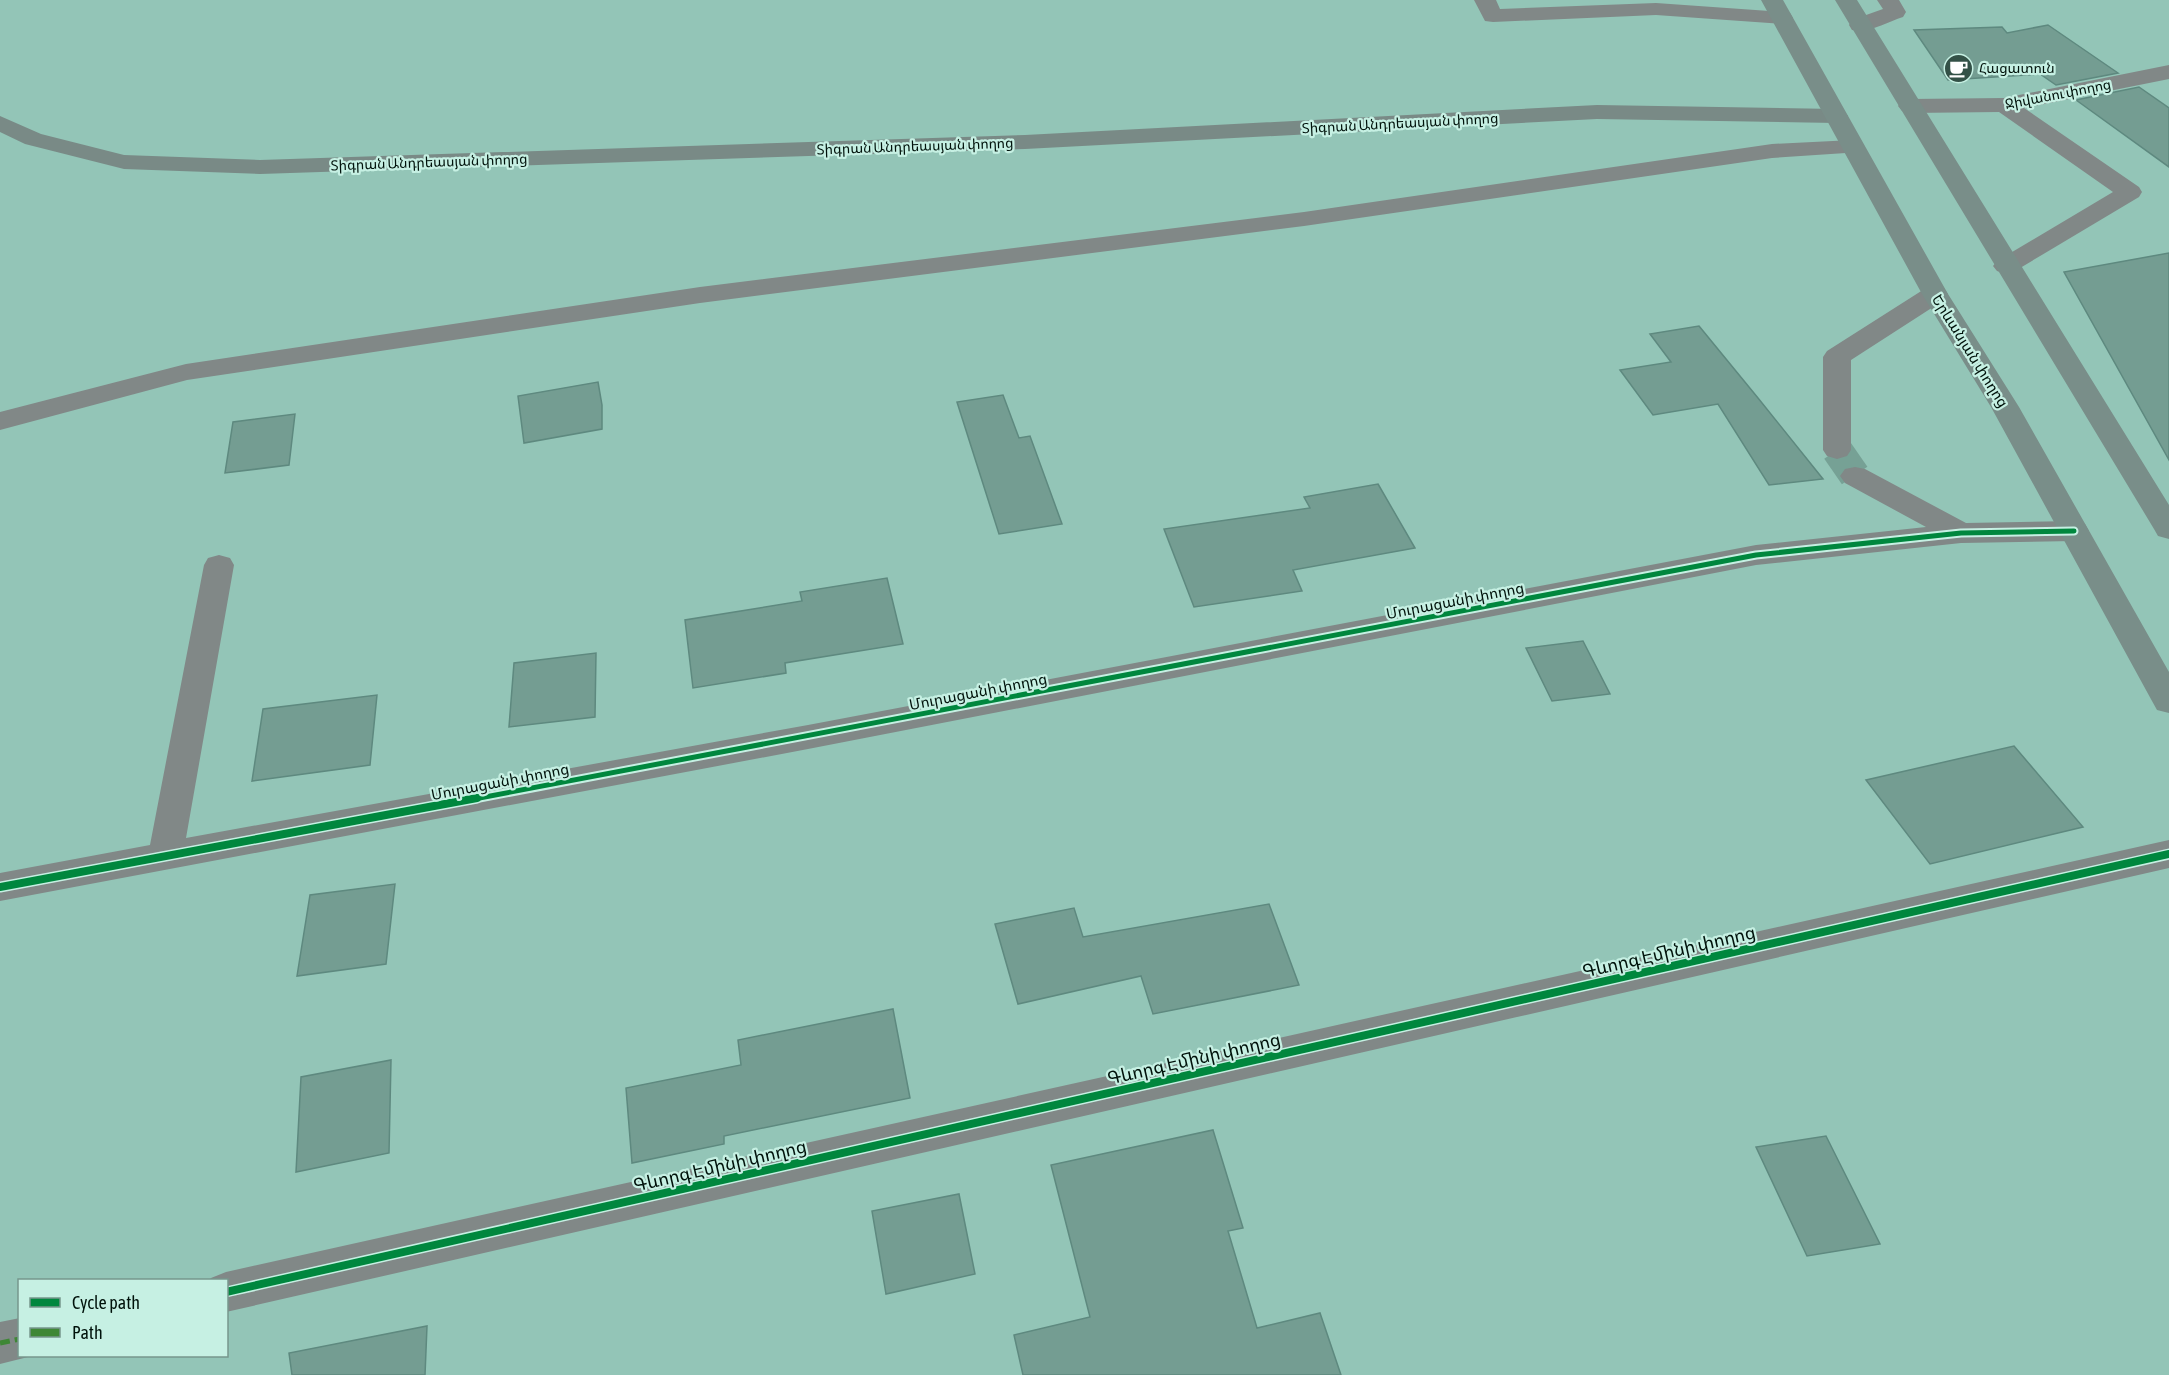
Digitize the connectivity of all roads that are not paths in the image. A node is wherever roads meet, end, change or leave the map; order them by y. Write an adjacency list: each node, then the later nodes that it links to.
1 (1485, 0): 4 (street)
2 (1846, 0): 5 (highway)
3 (1888, 0): 5 (street)
4 (1777, 9): 9 (highway, Երևանյան փողոց)
5 (1860, 25): 7 (highway)
6 (2169, 72): 8 (street, Ջիվանու փողոց)
7 (1910, 105): 8 (street, Ջիվանու փողոց); 12 (highway)
8 (2004, 105): 12 (street)
9 (1836, 116): 10 (main road, Տիգրան Անդրեասյան փողոց); 11 (highway, Երևանյան փողոց)
10 (0, 123)
11 (1852, 147): 13 (highway, Երևանյան փողոց); 14 (street)
12 (2007, 266): 17 (highway)
13 (1935, 294): 15 (street); 18 (highway, Երևանյան փողոց)
14 (0, 421)
15 (1837, 450)
16 (1855, 476): 19 (street)
17 (2169, 529)
18 (2074, 531): 19 (street, Մուրացանի փողոց); 21 (highway, Երևանյան փողոց)
19 (1961, 533): 23 (street, Մուրացանի փողոց)
20 (219, 565): 23 (street)
21 (2169, 701)
22 (2169, 855): 25 (street, Գևորգ Էմինի փողոց)
23 (165, 858): 24 (street, Մուրացանի փողոց)
24 (0, 887)
25 (228, 1292)
26 (18, 1339): 27 (street)
27 (0, 1343)

